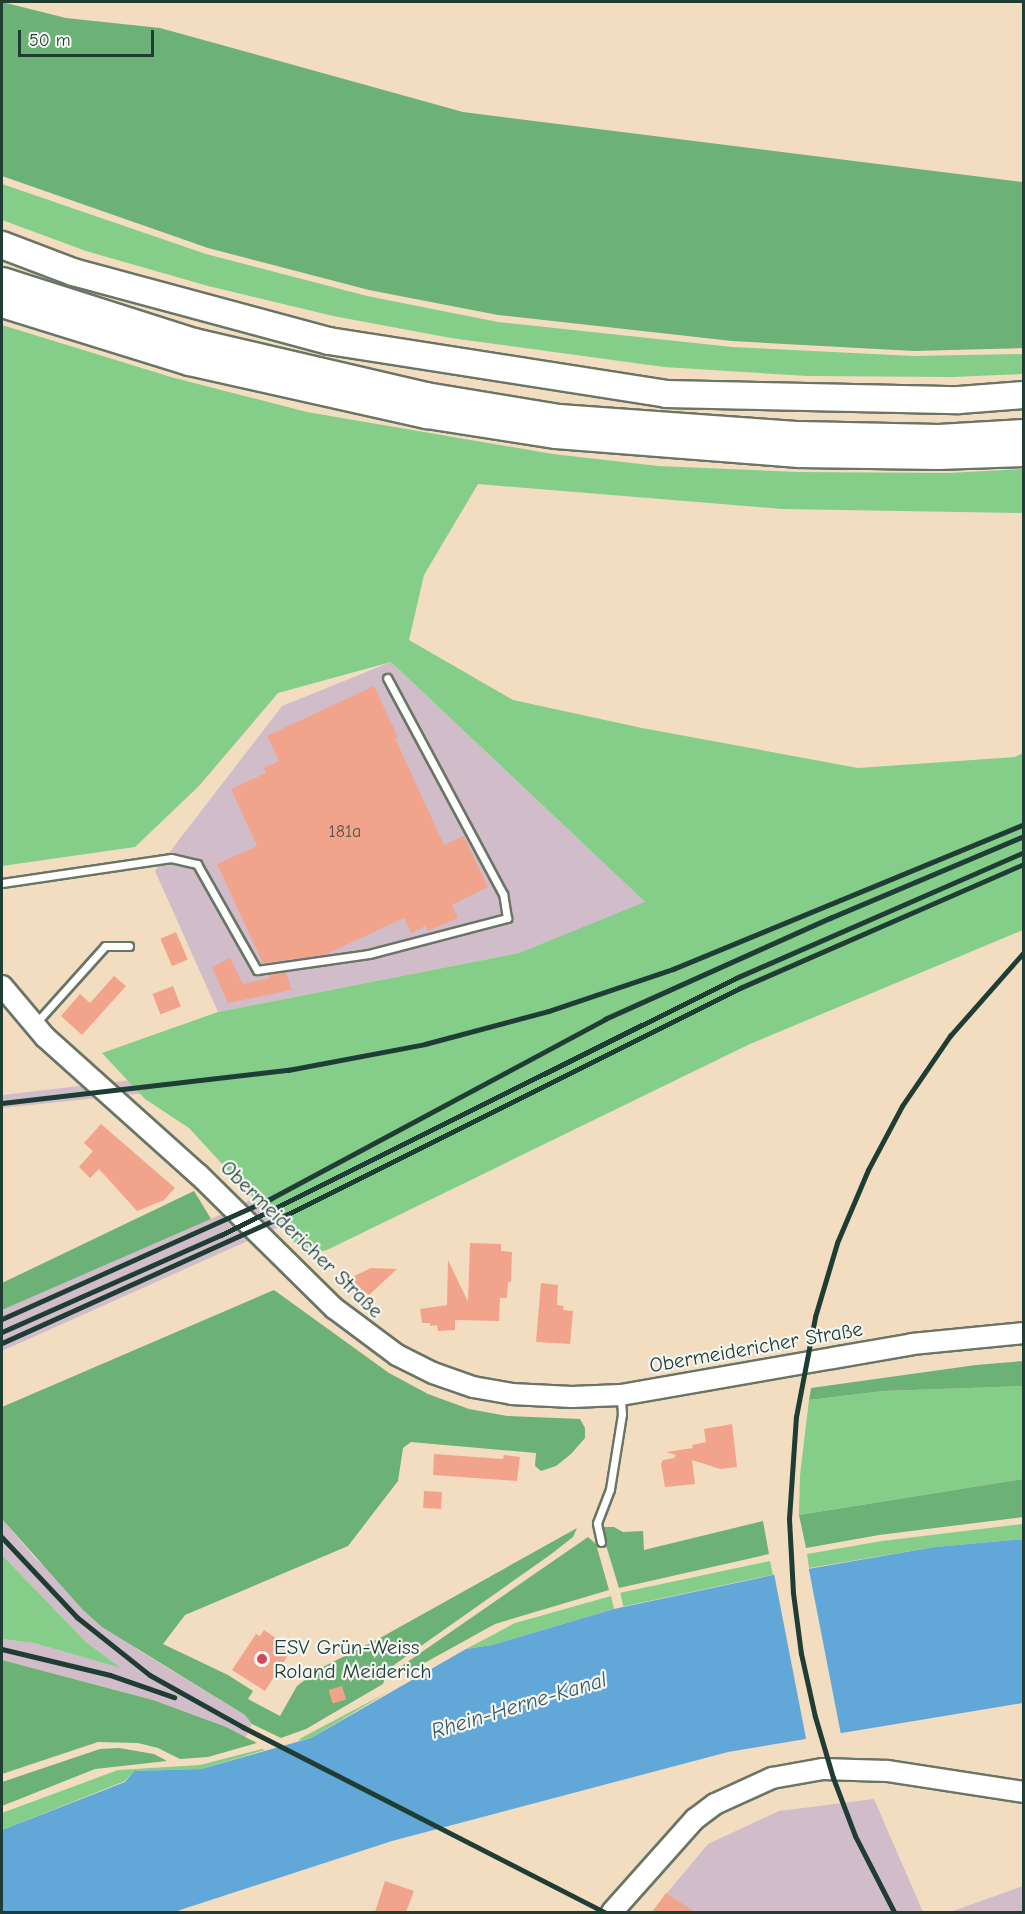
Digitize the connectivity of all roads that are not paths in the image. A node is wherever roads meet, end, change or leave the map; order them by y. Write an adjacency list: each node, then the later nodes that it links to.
1 (2, 245): 4 (highway)
2 (2, 280): 5 (highway)
3 (2, 304): 6 (highway)
4 (1023, 395)
5 (1023, 433)
6 (1023, 453)
7 (387, 678): 8 (lane)
8 (2, 883)
9 (129, 946): 11 (lane)
10 (2, 986): 11 (main road, Obermeidericher Straße)
11 (34, 1025): 13 (main road, Obermeidericher Straße)
12 (1023, 1333): 13 (main road, Obermeidericher Straße)
13 (621, 1395): 14 (lane)
14 (601, 1542)
15 (1023, 1792): 16 (main road)
16 (612, 1912)

